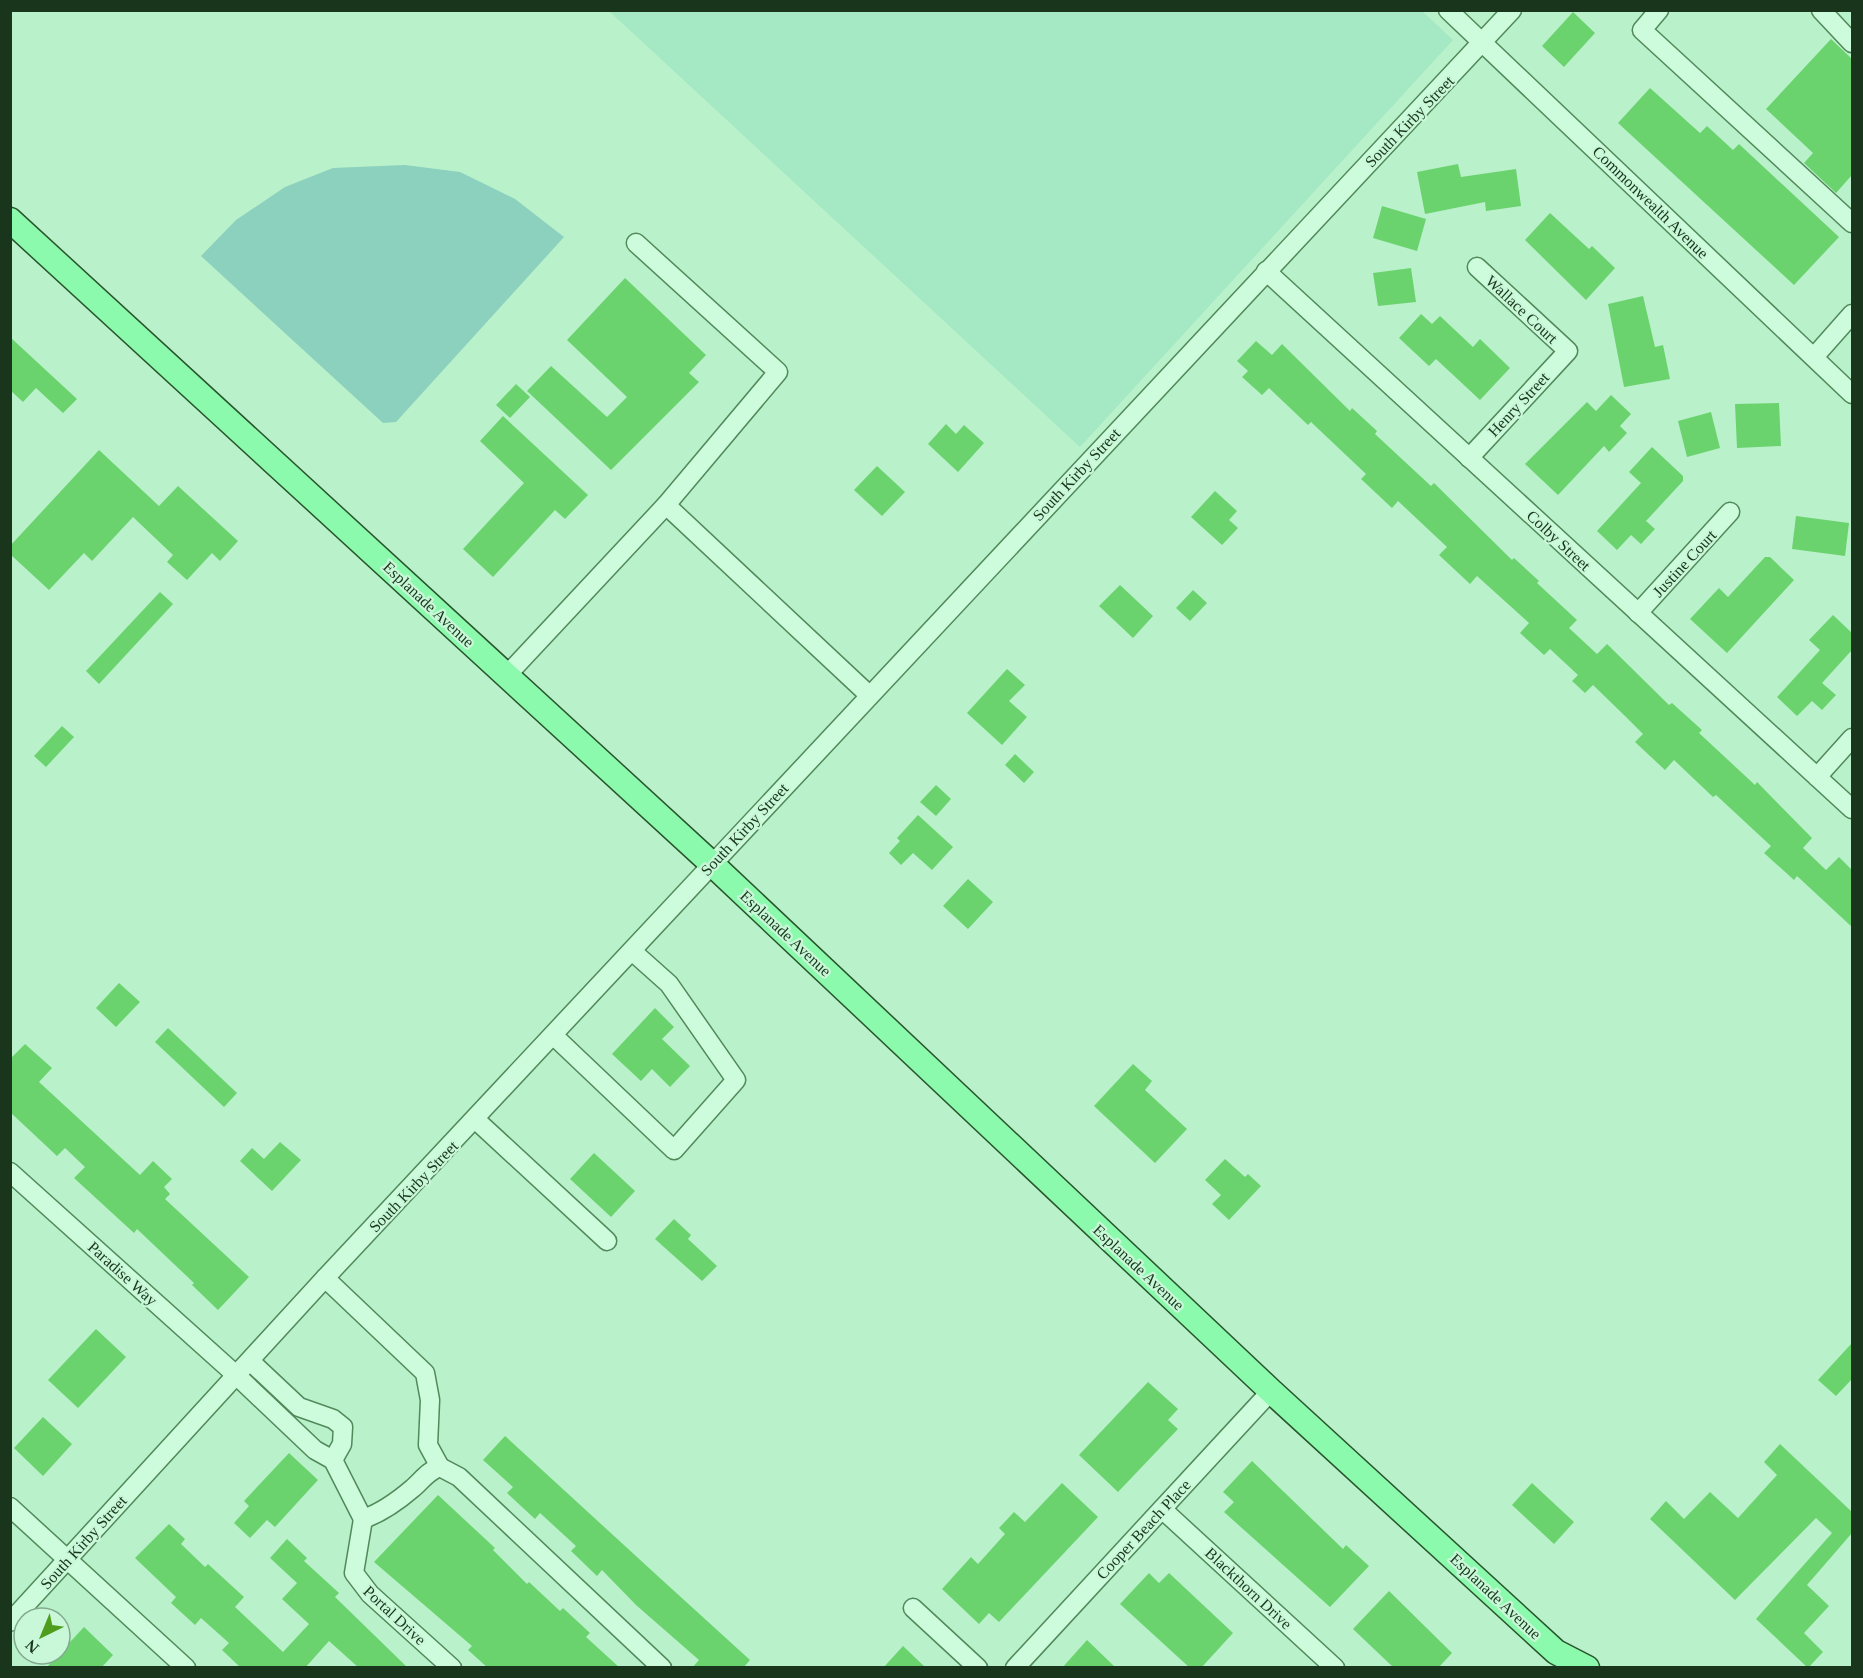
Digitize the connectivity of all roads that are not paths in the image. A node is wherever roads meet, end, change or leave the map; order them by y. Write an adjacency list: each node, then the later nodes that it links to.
1 (1448, 10): 5 (street, Commonwealth Avenue)
2 (1512, 10): 5 (street, South Kirby Street)
3 (1659, 10): 7 (street)
4 (1821, 10): 6 (street)
5 (1484, 43): 11 (street, South Kirby Street); 14 (street, Commonwealth Avenue)
6 (1852, 43)
7 (1850, 215)
8 (10, 220): 20 (main road, Esplanade Avenue)
9 (636, 243): 17 (street)
10 (1477, 267): 13 (street, Wallace Court)
11 (1266, 271): 16 (street, Colby Street); 21 (street, South Kirby Street)
12 (1852, 314): 14 (street)
13 (1568, 351): 16 (street, Henry Street)
14 (1814, 357): 15 (street, Commonwealth Avenue)
15 (1852, 394)
16 (1469, 458): 19 (street, Colby Street)
17 (666, 505): 20 (street); 21 (street)
18 (1730, 512): 19 (street, Justine Court)
19 (1638, 613): 23 (street, Colby Street)
20 (507, 675): 25 (main road, Esplanade Avenue)
21 (869, 694): 25 (street, South Kirby Street)
22 (1852, 738): 23 (street)
23 (1817, 777): 24 (street, Colby Street)
24 (1852, 809)
25 (712, 864): 26 (street, South Kirby Street); 34 (main road, Esplanade Avenue)
26 (633, 951): 27 (street, South Kirby Street); 27 (street)
27 (554, 1036): 28 (street, South Kirby Street)
28 (476, 1120): 30 (street); 31 (street, South Kirby Street)
29 (10, 1172): 33 (street, Paradise Way)
30 (607, 1241)
31 (325, 1278): 32 (street, South Kirby Street); 36 (street)
32 (249, 1361): 33 (street, South Kirby Street); 35 (street)
33 (236, 1375): 35 (street, Paradise Way); 40 (street, South Kirby Street)
34 (1271, 1391): 38 (street, Cooper Beach Place); 43 (main road, Esplanade Avenue)
35 (333, 1460): 39 (street)
36 (440, 1467): 39 (street); 46 (street)
37 (10, 1508): 40 (street)
38 (1162, 1509): 48 (street, Cooper Beach Place); 49 (street, Blackthorn Drive)
39 (363, 1519): 45 (street, Portal Drive)
40 (68, 1558): 42 (street, South Kirby Street); 44 (street)
41 (913, 1608): 47 (street)
42 (10, 1622)
43 (1561, 1660): 50 (main road, Esplanade Avenue)
44 (178, 1665)
45 (452, 1668)
46 (662, 1668)
47 (978, 1668)
48 (1016, 1668)
49 (1335, 1668)
50 (1587, 1668)

